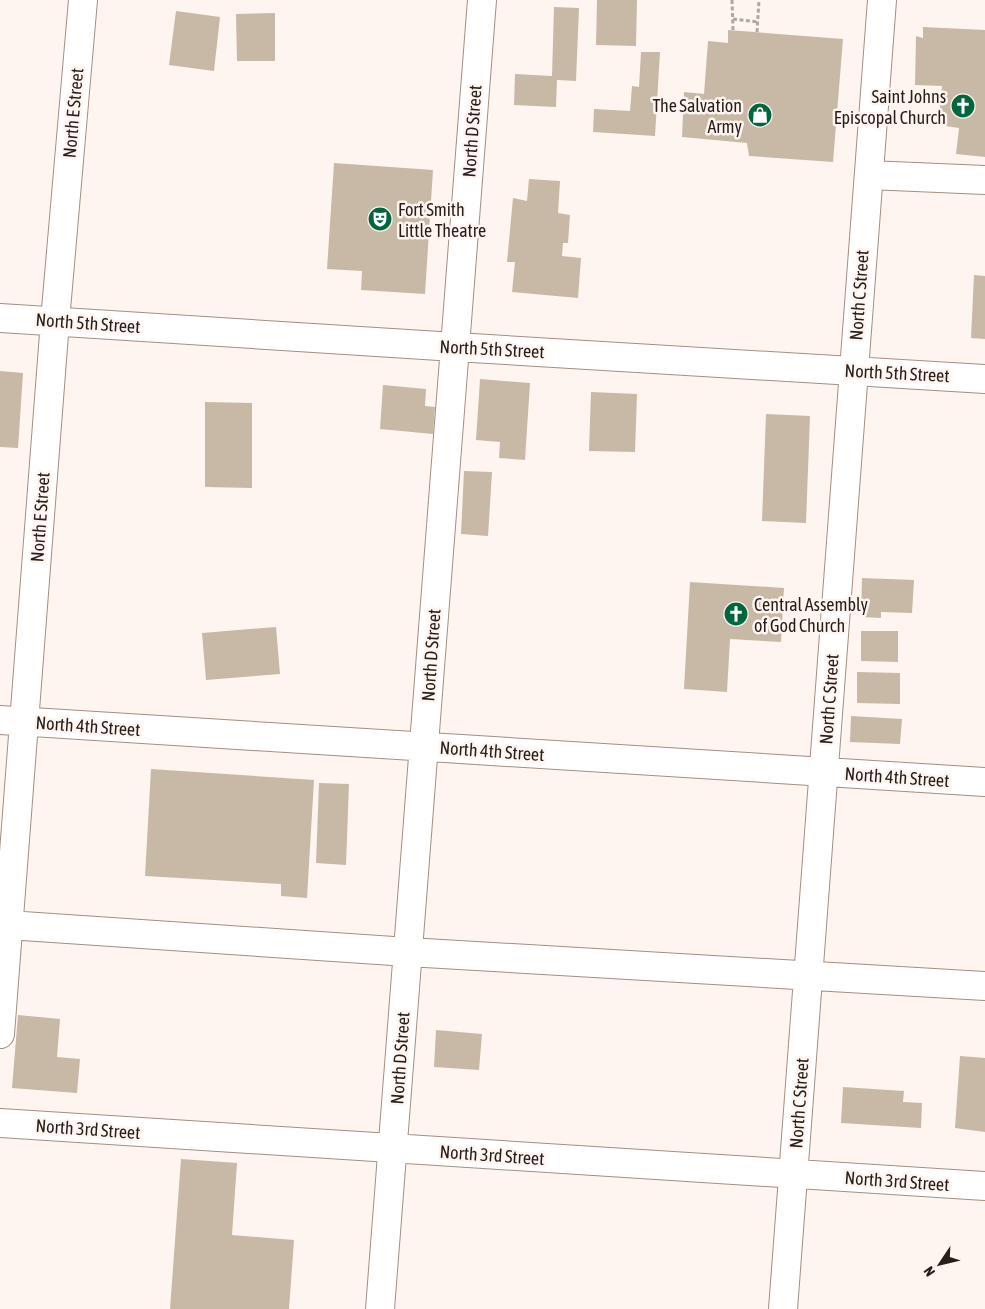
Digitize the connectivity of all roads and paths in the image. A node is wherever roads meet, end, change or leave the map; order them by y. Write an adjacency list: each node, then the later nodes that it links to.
1 (83, 0): 13 (street, North E Street)
2 (482, 0): 14 (street, North D Street)
3 (732, 0): 6 (path)
4 (758, 0): 7 (path)
5 (882, 0): 10 (street, North C Street)
6 (732, 19): 7 (path); 8 (path)
7 (758, 22): 9 (path)
8 (733, 30)
9 (757, 32)
10 (869, 175): 11 (street); 15 (street, North C Street)
11 (985, 180)
12 (0, 318): 13 (street, North 5th Street)
13 (55, 321): 14 (street, North 5th Street); 17 (street, North E Street)
14 (455, 347): 15 (street, North 5th Street); 18 (street, North D Street)
15 (854, 370): 16 (street, North 5th Street); 19 (street, North C Street)
16 (985, 378)
17 (12, 721): 18 (street, North 4th Street); 21 (street, North E Street)
18 (424, 747): 19 (street, North 4th Street); 22 (street, North D Street)
19 (824, 772): 20 (street, North 4th Street); 23 (street, North C Street)
20 (985, 782)
21 (8, 926): 22 (street); 25 (street, North E Street)
22 (408, 952): 23 (street); 27 (street, North D Street)
23 (808, 976): 24 (street); 28 (street, North C Street)
24 (985, 986)
25 (0, 1034)
26 (0, 1123): 27 (street, North 3rd Street)
27 (393, 1149): 28 (street, North 3rd Street); 30 (street, North D Street)
28 (794, 1174): 29 (street, North 3rd Street); 31 (street, North C Street)
29 (985, 1186)
30 (380, 1309)
31 (783, 1309)

